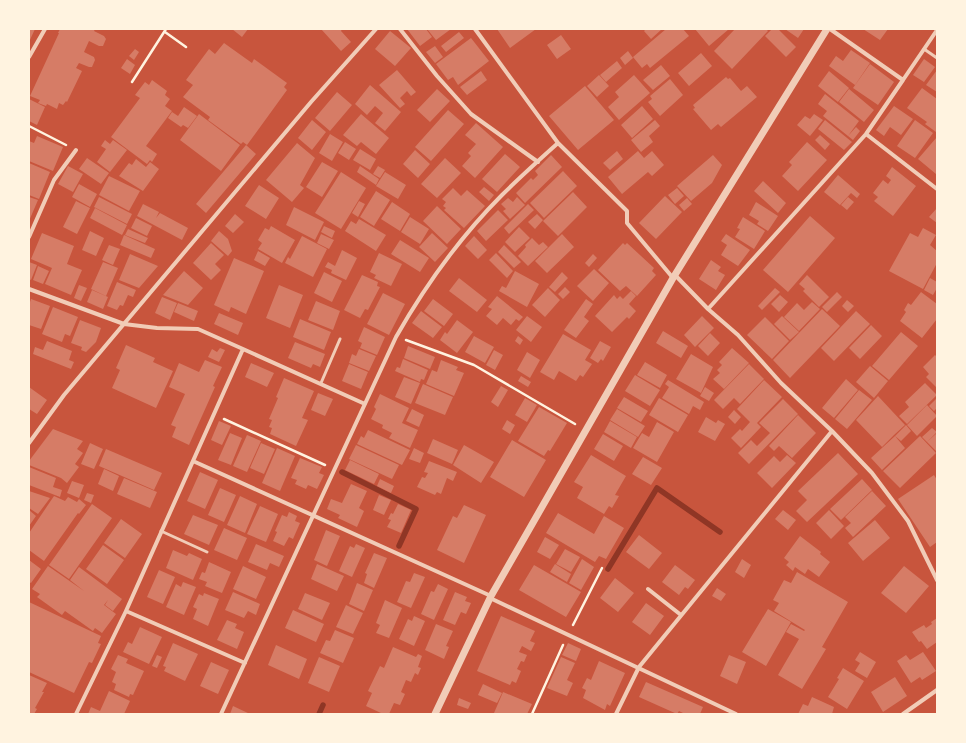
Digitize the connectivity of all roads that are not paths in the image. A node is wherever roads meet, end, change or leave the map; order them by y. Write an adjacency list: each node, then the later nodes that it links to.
1 (45, 29): 8 (street)
2 (376, 29): 20 (street)
3 (400, 29): 14 (street)
4 (475, 29): 12 (street)
5 (828, 29): 10 (street); 17 (street)
6 (937, 30): 7 (street)
7 (924, 49): 9 (lane); 10 (street)
8 (29, 57)
9 (937, 58)
10 (903, 80): 11 (street)
11 (866, 134): 15 (street); 19 (street)
12 (558, 143): 14 (street); 17 (street)
13 (76, 150): 16 (street)
14 (538, 162): 24 (street)
15 (937, 190)
16 (29, 237)
17 (674, 276): 19 (street); 33 (street)
18 (29, 289): 20 (street)
19 (708, 309): 25 (street)
20 (124, 324): 22 (street); 26 (street)
21 (340, 339): 23 (lane)
22 (243, 348): 23 (street); 27 (street)
23 (321, 383): 24 (street)
24 (365, 404): 28 (street)
25 (832, 431): 31 (street); 35 (street)
26 (29, 443)
27 (193, 460): 28 (street); 29 (street)
28 (313, 514): 33 (street); 36 (street)
29 (161, 531): 30 (lane); 34 (street)
30 (207, 552)
31 (937, 580)
32 (648, 589): 35 (street)
33 (490, 597): 37 (street); 41 (street)
34 (126, 611): 36 (street); 39 (street)
35 (681, 615): 37 (street)
36 (245, 663): 40 (street)
37 (639, 667): 42 (street); 43 (street)
38 (937, 690): 44 (street)
39 (76, 714)
40 (221, 714)
41 (435, 714)
42 (616, 714)
43 (736, 714)
44 (903, 714)

